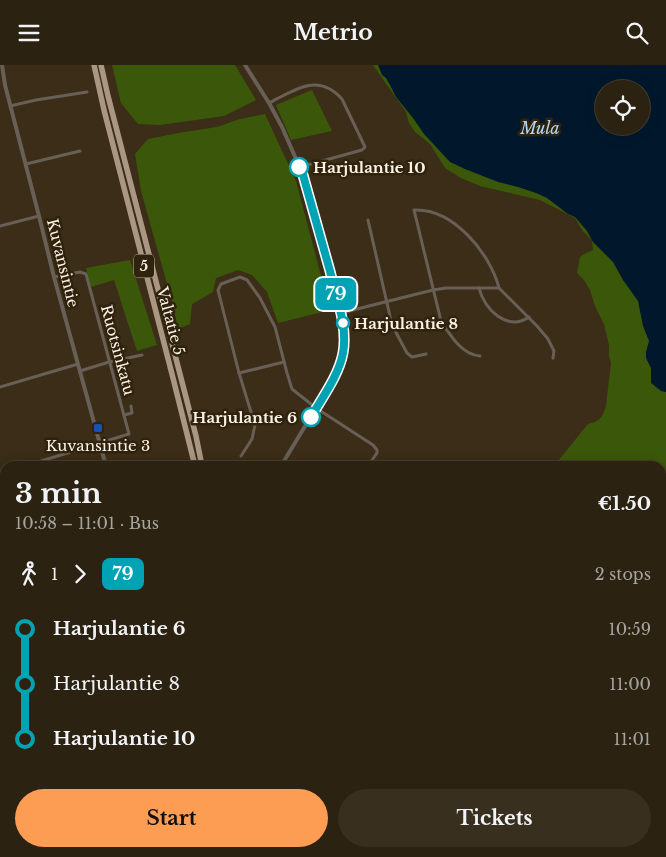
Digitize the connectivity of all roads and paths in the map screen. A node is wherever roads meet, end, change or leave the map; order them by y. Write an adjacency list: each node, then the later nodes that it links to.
1 (2, 65): 7 (street, Kuvansintie)
2 (94, 65): 38 (highway, Valtatie 5 / 5)
3 (101, 65): 39 (highway, Valtatie 5 / 5)
4 (245, 65): 6 (street)
5 (87, 92): 7 (street)
6 (270, 103): 10 (street); 10 (street)
7 (10, 106): 9 (street, Kuvansintie)
8 (80, 151): 9 (street)
9 (26, 165): 11 (street, Kuvansintie)
10 (300, 167): 19 (street)
11 (39, 216): 13 (street); 14 (street, Kuvansintie)
12 (368, 220): 18 (street)
13 (0, 226)
14 (54, 277): 26 (street, Ruotsinkatu); 27 (street, Kuvansintie)
15 (480, 288): 16 (street); 17 (street); 20 (street)
16 (499, 288): 17 (street); 20 (street)
17 (433, 290): 18 (street); 23 (street)
18 (388, 301): 19 (street); 21 (street)
19 (341, 313): 32 (street)
20 (529, 317): 24 (street)
21 (426, 354)
22 (142, 355): 26 (street)
23 (480, 356)
24 (553, 358)
25 (284, 361): 29 (street); 29 (street); 32 (street)
26 (109, 362): 28 (street); 33 (street, Ruotsinkatu)
27 (78, 364): 28 (street, Kuvansintie); 30 (street)
28 (80, 371): 34 (street, Kuvansintie)
29 (239, 373): 35 (street)
30 (0, 387)
31 (131, 406): 33 (street)
32 (316, 408): 40 (street); 41 (street)
33 (124, 415): 34 (street, Ruotsinkatu)
34 (100, 442): 36 (street); 37 (street, Kuvansintie)
35 (241, 456)
36 (41, 461)
37 (105, 461)
38 (194, 461)
39 (201, 461)
40 (285, 461)
41 (371, 461)

